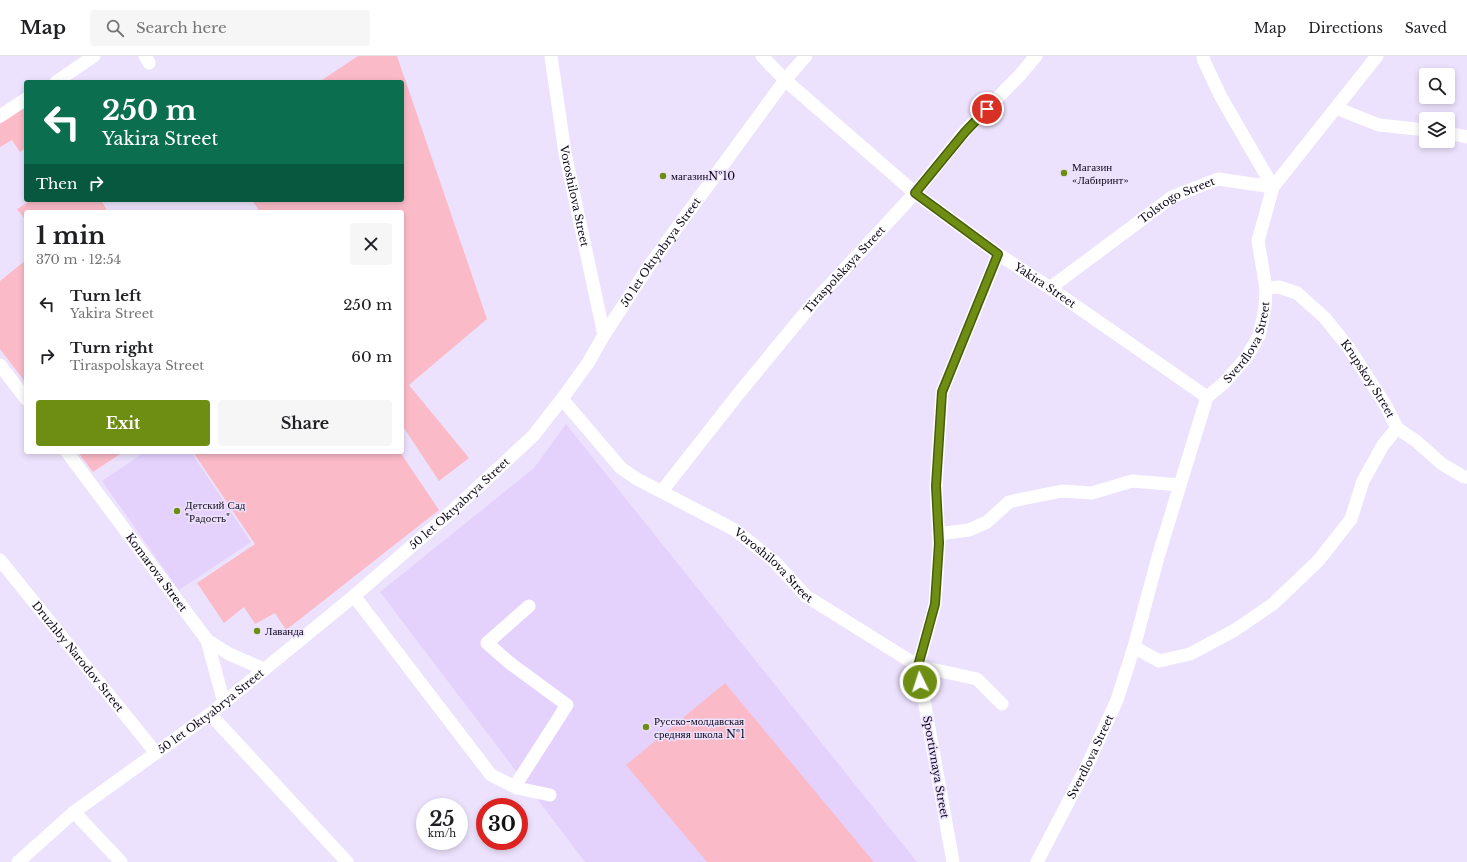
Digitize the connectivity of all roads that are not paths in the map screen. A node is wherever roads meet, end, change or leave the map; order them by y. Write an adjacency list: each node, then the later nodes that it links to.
1 (94, 56): 8 (street)
2 (551, 56): 21 (street, Voroshilova Street)
3 (762, 56): 9 (street, Yakira Street)
4 (806, 56): 9 (street, 50 let Oktyabrya Street)
5 (1036, 56): 17 (street, Tiraspolskaya Street)
6 (1203, 56): 16 (street)
7 (1377, 56): 11 (street, Sverdlova Street)
8 (59, 80)
9 (786, 80): 17 (street, Yakira Street); 21 (street, 50 let Oktyabrya Street)
10 (24, 100): 12 (street)
11 (1336, 108): 13 (street); 16 (street, Sverdlova Street)
12 (0, 116)
13 (1419, 129)
14 (1455, 134): 15 (street)
15 (1467, 137)
16 (1273, 187): 19 (street, Tolstogo Street); 20 (street, Sverdlova Street)
17 (915, 193): 18 (street, Yakira Street); 30 (street, Tiraspolskaya Street)
18 (998, 254): 19 (street, Yakira Street); 31 (street, Sportivnaya Street)
19 (1050, 288): 24 (street, Yakira Street)
20 (1266, 288): 24 (street, Sverdlova Street); 26 (street, Krupskoy Street)
21 (604, 336): 25 (street, 50 let Oktyabrya Street)
22 (0, 365): 23 (street)
23 (24, 396)
24 (1206, 397): 29 (street, Sverdlova Street)
25 (562, 400): 30 (street, Voroshilova Street); 33 (street, 50 let Oktyabrya Street)
26 (1397, 428): 28 (street, Krupskoy Street); 36 (street)
27 (68, 454): 35 (street, Komarova Street)
28 (1467, 477)
29 (1180, 485): 31 (street); 36 (street, Sverdlova Street)
30 (662, 491): 37 (street, Voroshilova Street)
31 (938, 534): 37 (street, Sportivnaya Street)
32 (0, 560): 42 (street, Druzhby Narodov Street)
33 (354, 596): 38 (street, 50 let Oktyabrya Street); 43 (street)
34 (529, 606): 43 (street)
35 (207, 640): 38 (street); 39 (street, Komarova Street)
36 (1134, 647): 50 (street, Sverdlova Street)
37 (918, 666): 40 (street, Voroshilova Street); 49 (street, Sportivnaya Street)
38 (264, 669): 39 (street, 50 let Oktyabrya Street)
39 (224, 703): 41 (street, 50 let Oktyabrya Street)
40 (1002, 704)
41 (210, 714): 42 (street, 50 let Oktyabrya Street); 48 (street)
42 (156, 753): 45 (street, 50 let Oktyabrya Street)
43 (515, 786): 44 (street)
44 (550, 795)
45 (74, 812): 46 (street, 50 let Oktyabrya Street); 47 (street)
46 (18, 862)
47 (121, 862)
48 (347, 862)
49 (953, 862)
50 (1037, 862)

